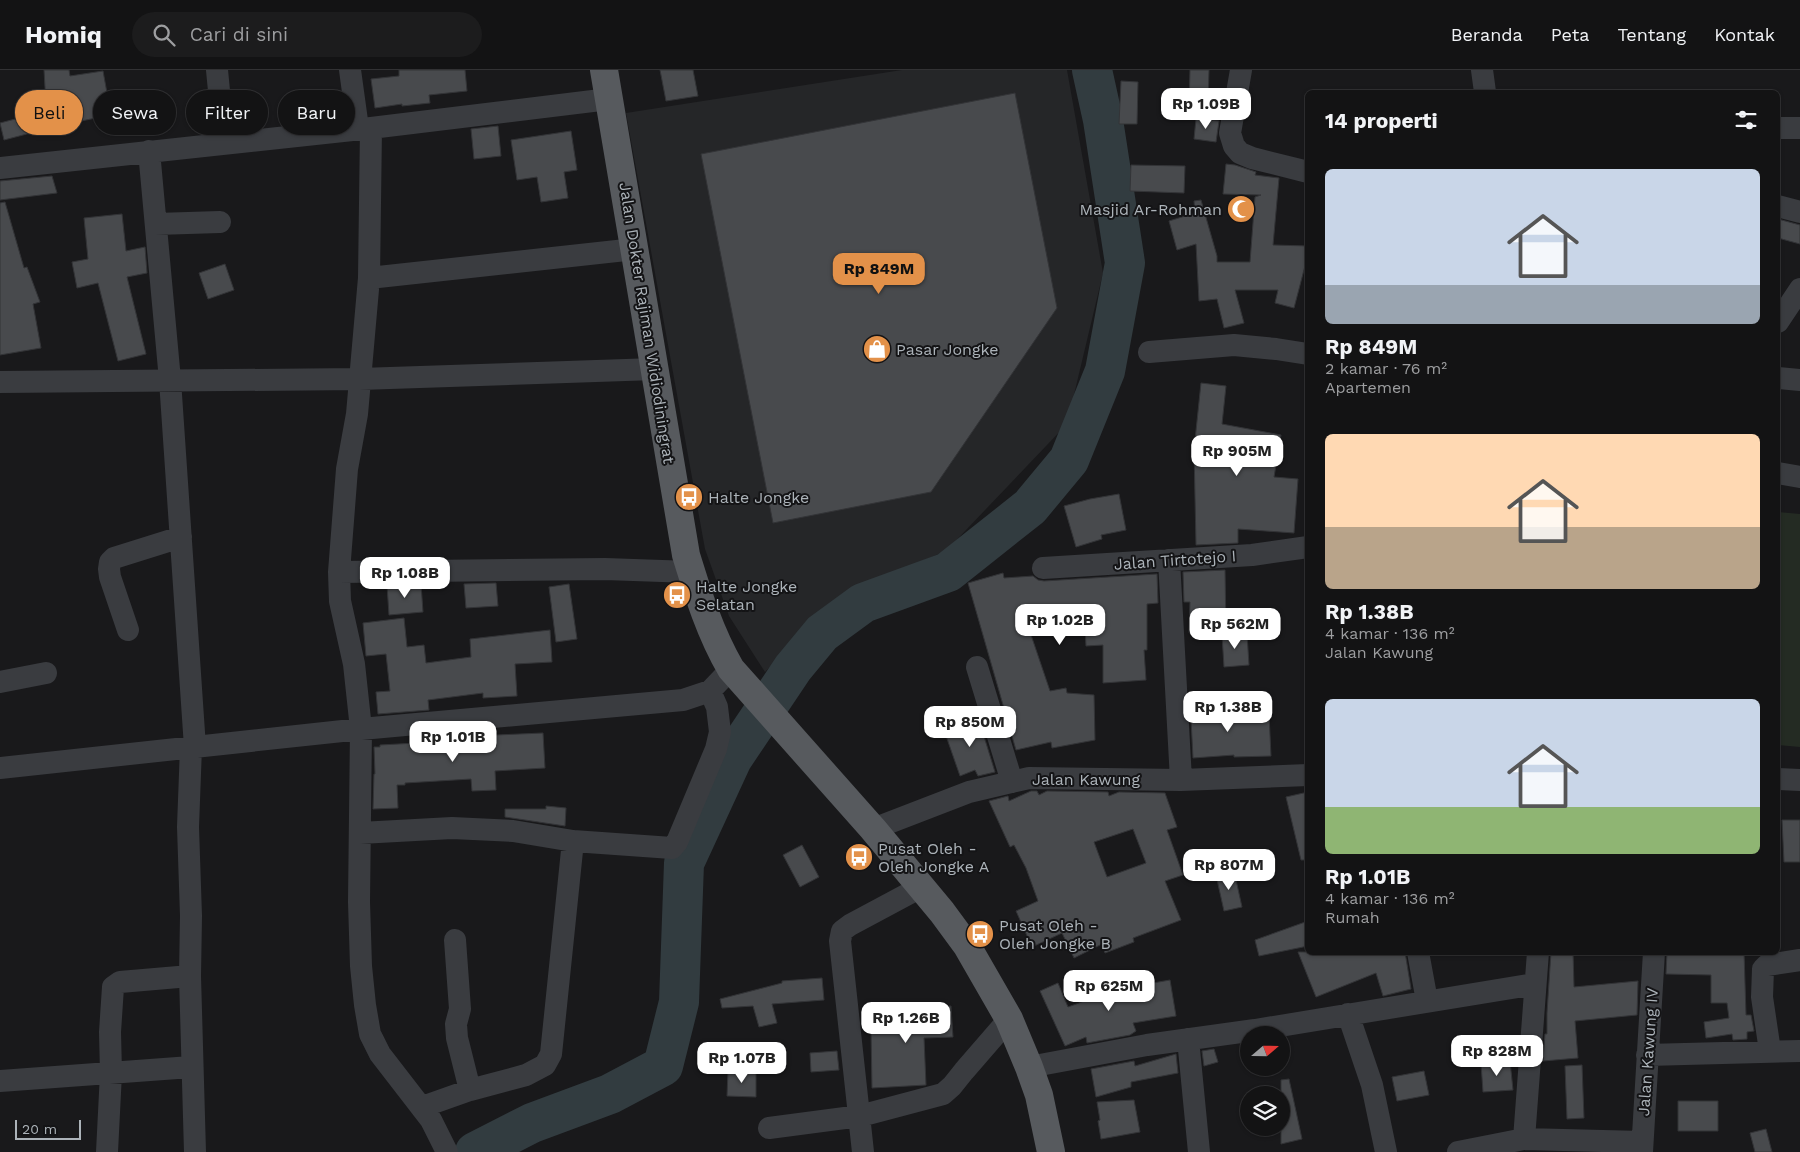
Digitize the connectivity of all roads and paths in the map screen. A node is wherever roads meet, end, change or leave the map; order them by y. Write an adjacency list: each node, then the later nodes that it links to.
1 (217, 70): 11 (street)
2 (350, 70): 8 (street)
3 (604, 70): 7 (main road, Jalan Dokter Rajiman Widiodiningrat)
4 (1241, 70): 14 (street)
5 (1482, 70): 6 (street)
6 (1485, 90)
7 (608, 98): 8 (street); 19 (main road, Jalan Dokter Rajiman Widiodiningrat)
8 (365, 128): 11 (street); 20 (street)
9 (1780, 128): 10 (street)
10 (1800, 128)
11 (224, 143): 12 (street)
12 (149, 151): 13 (street); 18 (street)
13 (0, 168)
14 (1305, 171)
15 (1780, 207): 16 (street)
16 (1800, 212)
17 (220, 222): 18 (street)
18 (156, 224): 28 (street)
19 (634, 249): 20 (street); 25 (main road, Jalan Dokter Rajiman Widiodiningrat)
20 (369, 278): 27 (street)
21 (1800, 290): 22 (street)
22 (1780, 319)
23 (1148, 352): 24 (street)
24 (1305, 353)
25 (654, 369): 27 (street); 38 (main road, Jalan Dokter Rajiman Widiodiningrat)
26 (1780, 378): 29 (street)
27 (360, 379): 28 (street); 37 (street)
28 (170, 380): 30 (street); 33 (street)
29 (1800, 380)
30 (0, 382)
31 (1780, 473): 32 (street)
32 (1800, 478)
33 (181, 537): 39 (street); 46 (street)
34 (1305, 547): 35 (street, Jalan Tirtotejo I)
35 (1169, 560): 36 (street, Jalan Tirtotejo I); 50 (street)
36 (1043, 568)
37 (339, 572): 38 (street); 45 (street)
38 (691, 572): 42 (main road, Jalan Dokter Rajiman Widiodiningrat)
39 (128, 630)
40 (978, 667): 52 (street)
41 (46, 673): 43 (street)
42 (738, 677): 44 (street); 53 (main road, Jalan Dokter Rajiman Widiodiningrat)
43 (0, 682)
44 (710, 691): 45 (street); 55 (street)
45 (361, 729): 46 (street); 54 (street)
46 (193, 747): 47 (street); 62 (street)
47 (0, 768)
48 (1305, 775): 50 (street, Jalan Kawung)
49 (1780, 779): 51 (street)
50 (1182, 780): 52 (street, Jalan Kawung)
51 (1800, 780)
52 (1012, 782): 53 (street, Jalan Kawung)
53 (873, 829): 56 (main road, Jalan Dokter Rajiman Widiodiningrat)
54 (360, 833): 55 (street); 76 (street)
55 (573, 841): 75 (street)
56 (921, 887): 66 (main road, Jalan Dokter Rajiman Widiodiningrat); 77 (street)
57 (455, 940): 75 (street)
58 (1419, 955): 64 (street)
59 (1538, 955): 63 (street)
60 (1654, 955): 70 (street, Jalan Kawung IV)
61 (1800, 960): 68 (street)
62 (190, 976): 71 (street); 73 (street)
63 (1536, 984): 64 (street); 79 (street)
64 (1428, 1001): 65 (street)
65 (1348, 1014): 67 (street); 87 (street)
66 (1009, 1019): 72 (main road, Jalan Dokter Rajiman Widiodiningrat); 77 (street)
67 (1188, 1039): 72 (street); 86 (street)
68 (1770, 1051): 69 (street); 70 (street)
69 (1800, 1051)
70 (1648, 1055): 80 (street, Jalan Kawung IV)
71 (191, 1067): 73 (street); 82 (street)
72 (1029, 1067): 85 (main road, Jalan Dokter Rajiman Widiodiningrat)
73 (110, 1073): 74 (street); 81 (street)
74 (0, 1081)
75 (470, 1090): 76 (street)
76 (422, 1107): 83 (street)
77 (860, 1116): 78 (street); 84 (street)
78 (768, 1128)
79 (1511, 1145): 80 (street); 88 (street)
80 (1642, 1147)
81 (107, 1152)
82 (195, 1152)
83 (447, 1152)
84 (863, 1152)
85 (1051, 1152)
86 (1199, 1152)
87 (1386, 1152)
88 (1458, 1152)

